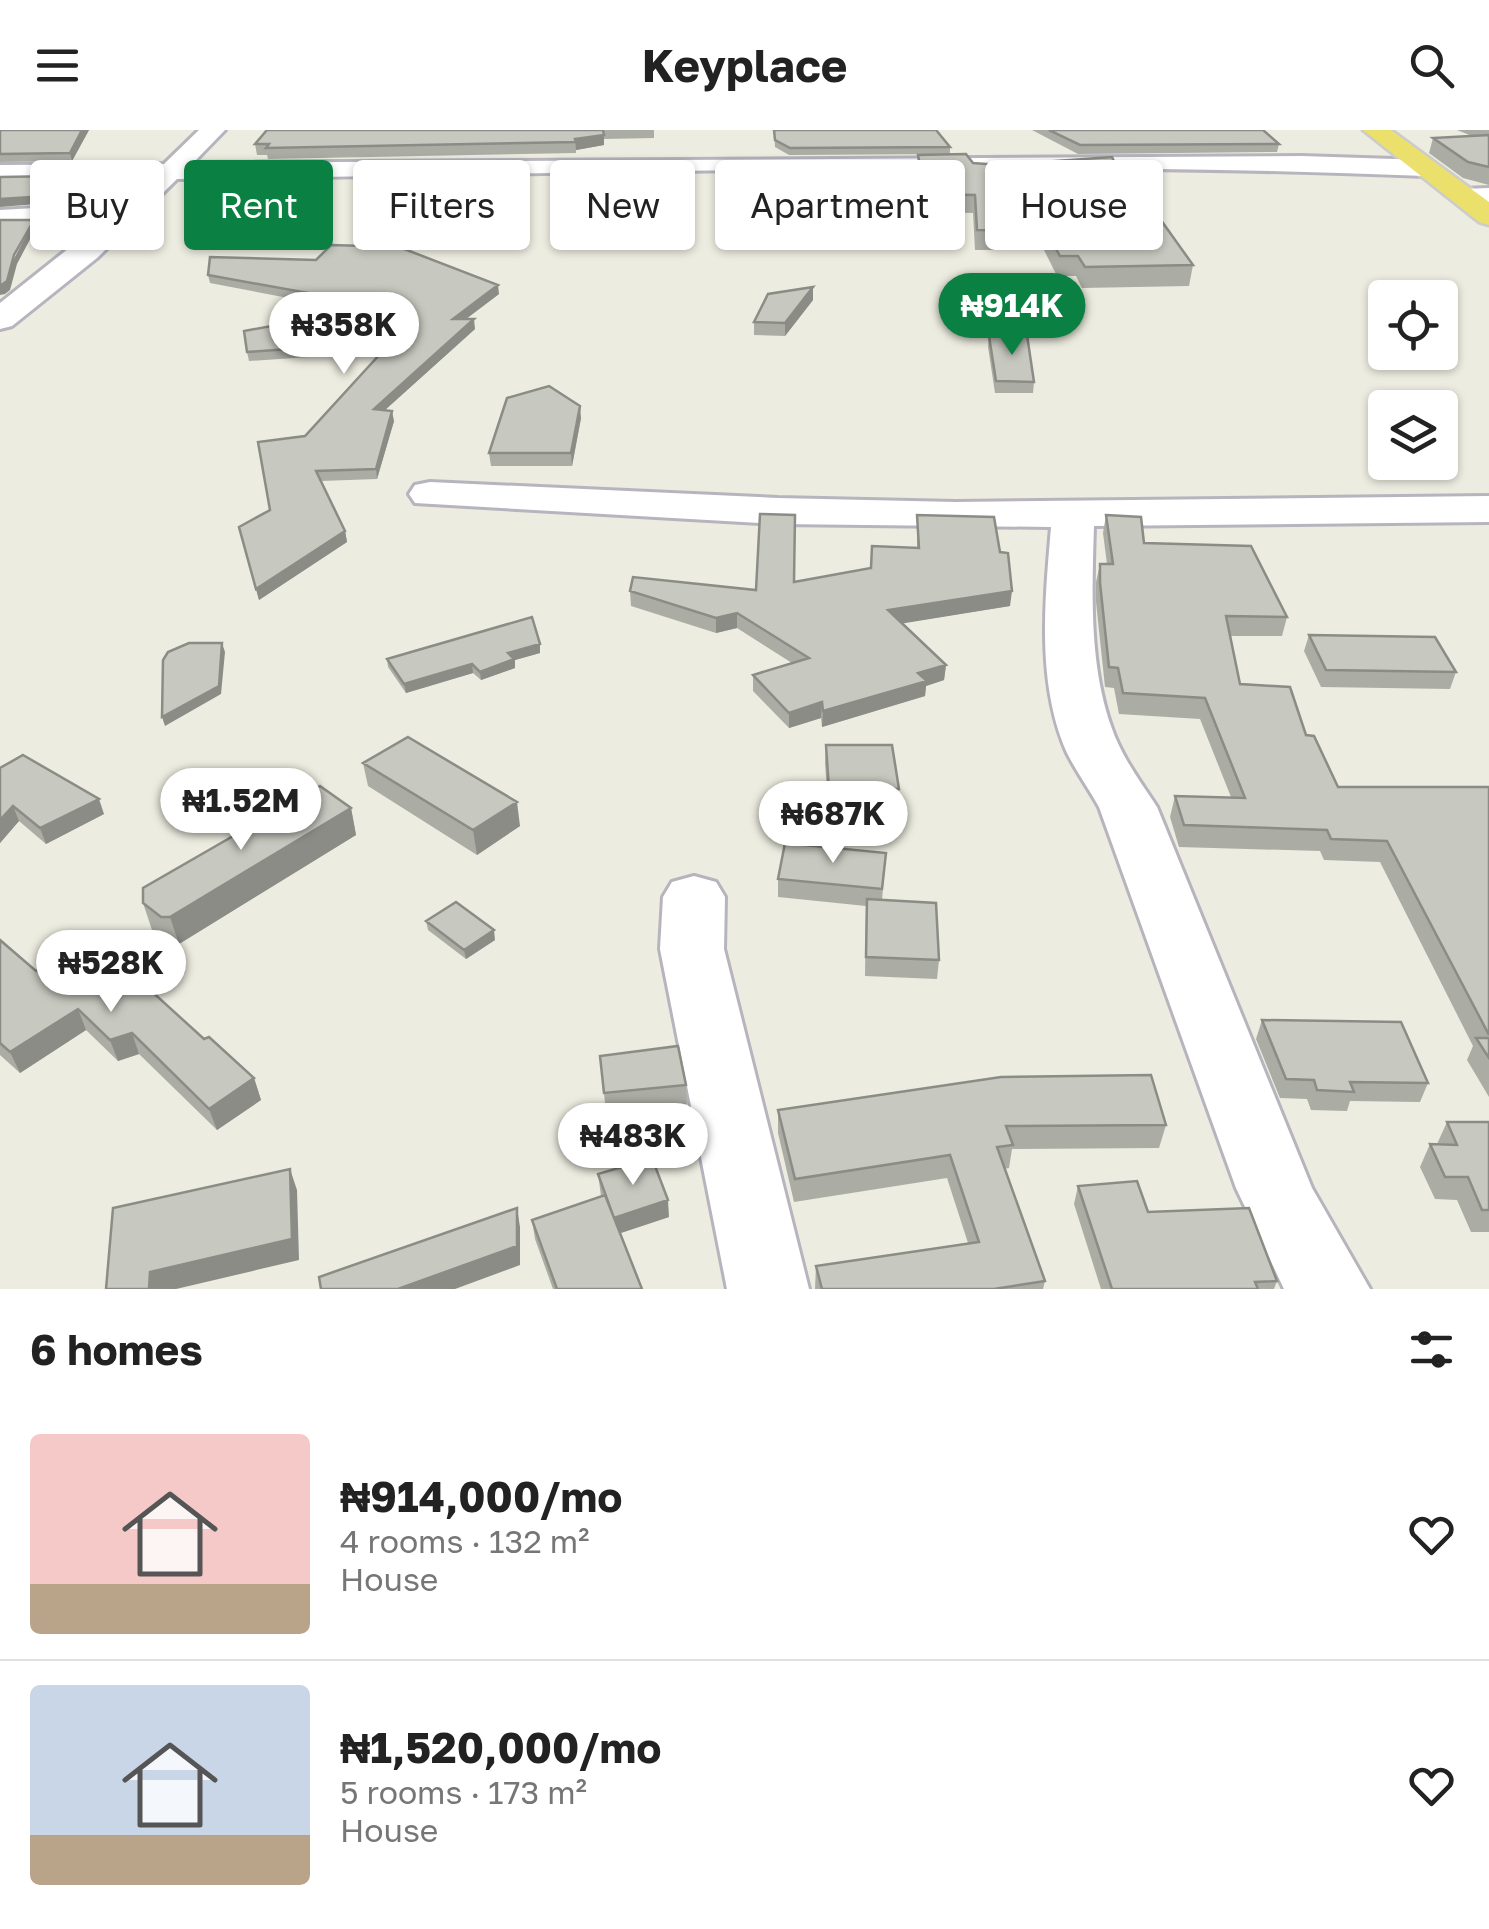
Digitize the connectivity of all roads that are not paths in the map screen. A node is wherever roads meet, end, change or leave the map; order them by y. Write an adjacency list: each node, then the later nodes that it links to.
1 (213, 130): 10 (street)
2 (1035, 130): 6 (street)
3 (1371, 131): 9 (highway)
4 (765, 136): 5 (street)
5 (767, 160)
6 (1048, 160)
7 (715, 164): 10 (street)
8 (1163, 164): 9 (street)
9 (1425, 168): 13 (highway)
10 (174, 172): 11 (street); 12 (street)
11 (0, 173)
12 (164, 181)
13 (1476, 197): 15 (highway)
14 (30, 216): 16 (street)
15 (1489, 216)
16 (0, 218)
17 (89, 250): 18 (street)
18 (0, 318)
19 (430, 494): 21 (street)
20 (1489, 510): 21 (street)
21 (1073, 513): 24 (street)
22 (694, 896): 23 (street)
23 (768, 1289)
24 (1329, 1289)

